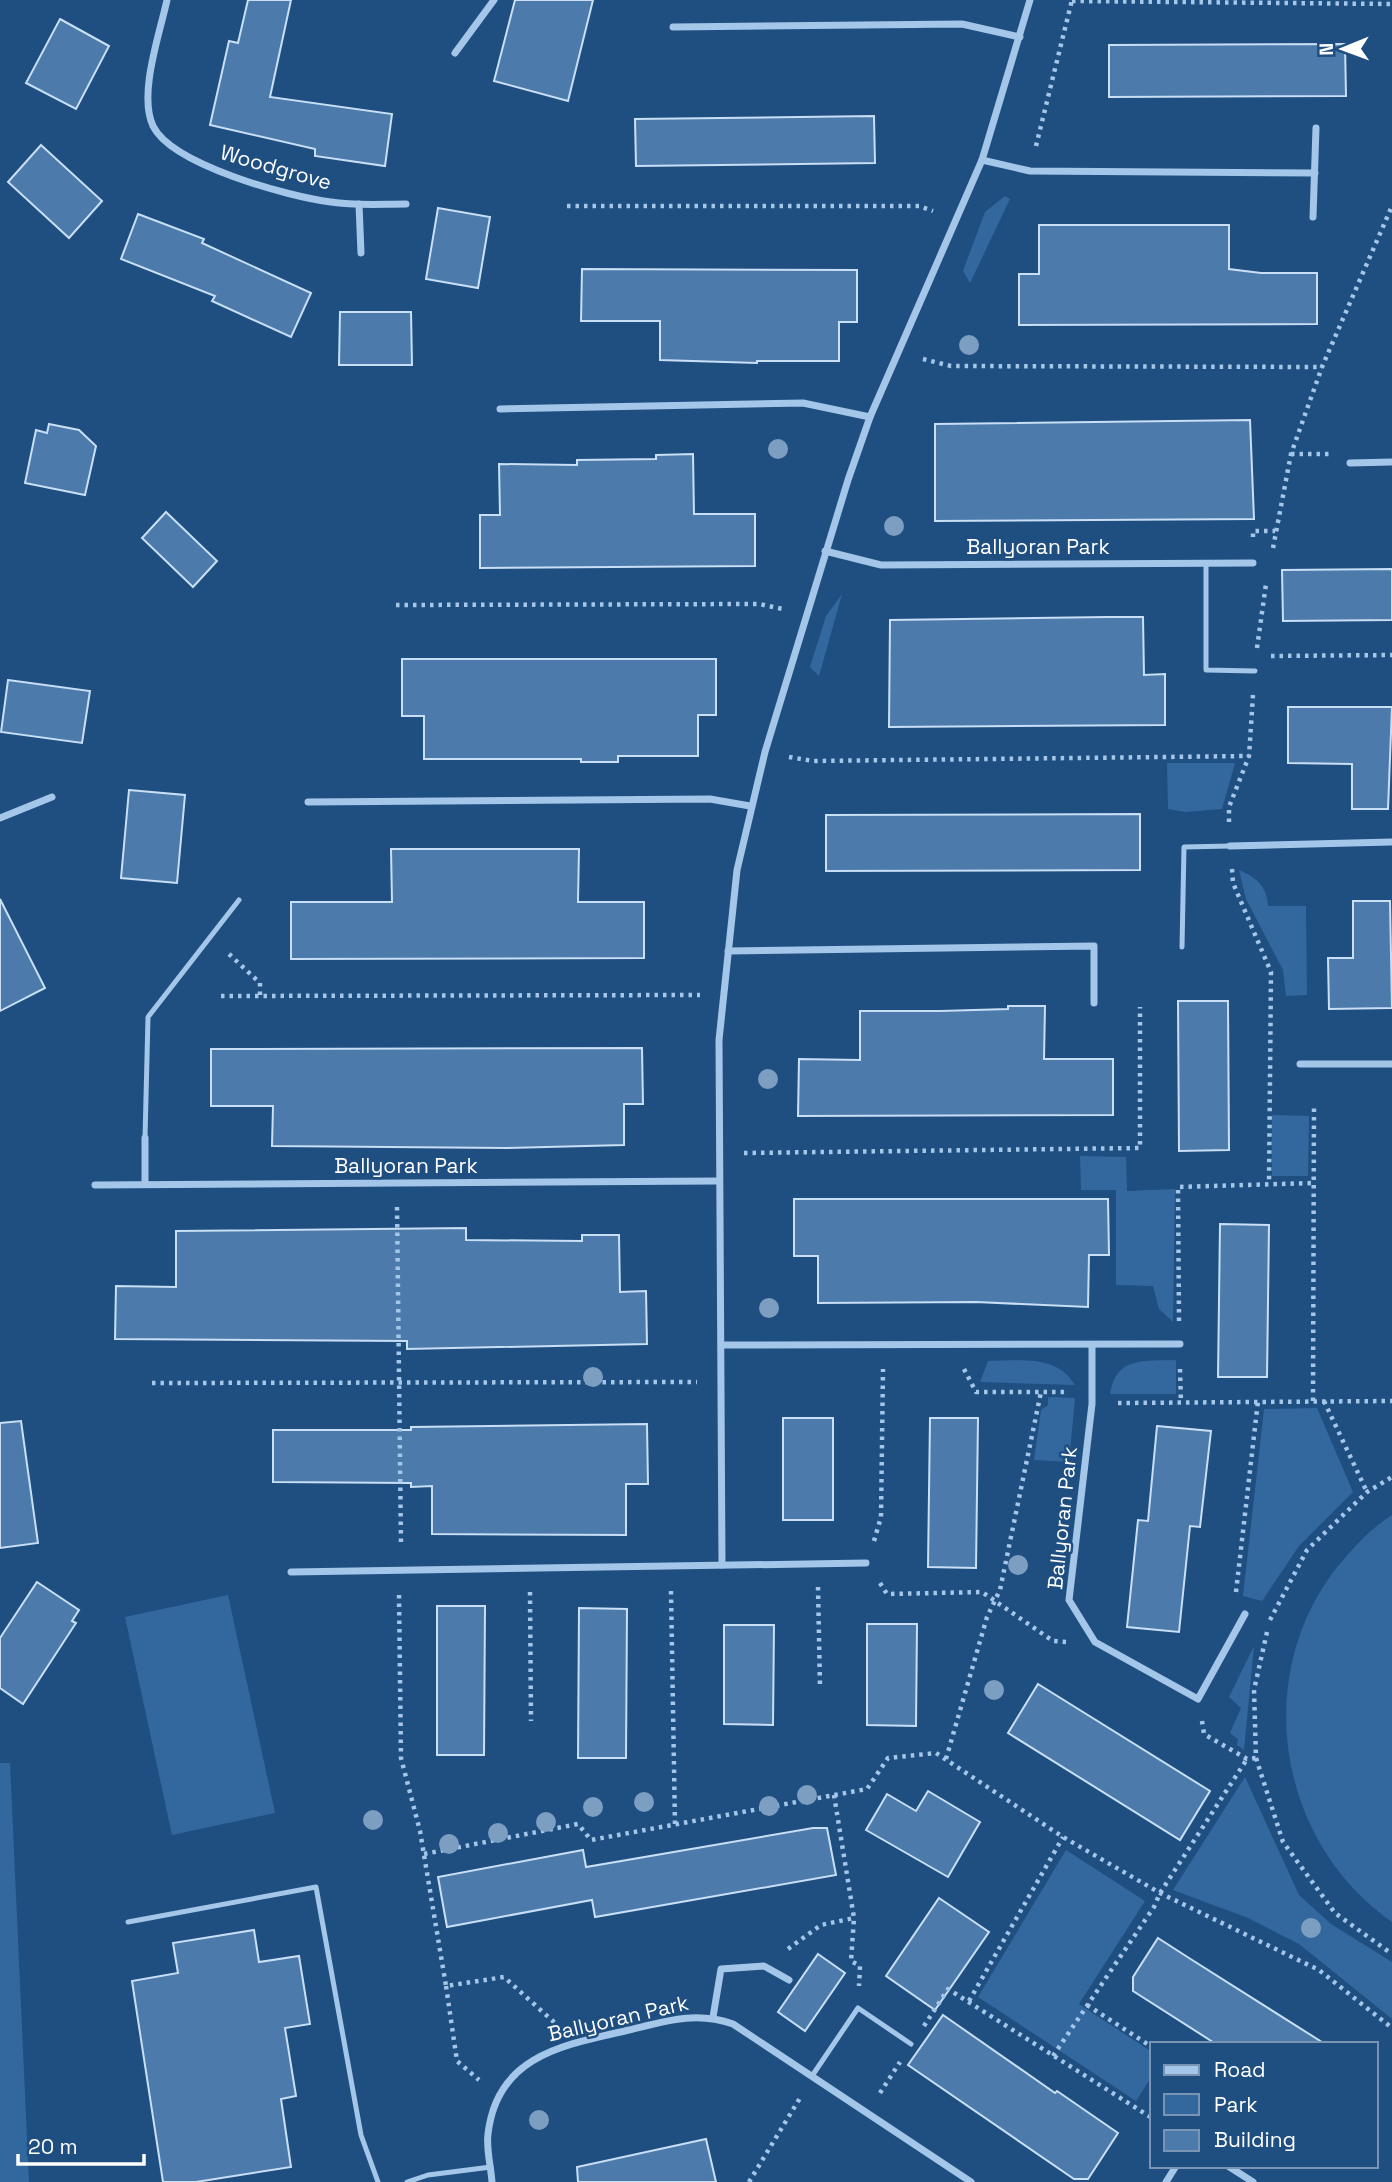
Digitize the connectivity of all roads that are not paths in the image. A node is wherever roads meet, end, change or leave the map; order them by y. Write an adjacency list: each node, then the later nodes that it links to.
1 (167, 0): 10 (street, Woodgrove)
2 (494, 0): 6 (street)
3 (1030, 0): 5 (street)
4 (673, 27): 5 (street)
5 (1020, 37): 8 (street)
6 (454, 53)
7 (1316, 128): 9 (street)
8 (982, 160): 9 (street); 15 (street)
9 (1315, 173): 12 (street)
10 (359, 204): 11 (street, Woodgrove); 13 (street)
11 (406, 204)
12 (1313, 217)
13 (361, 253)
14 (500, 409): 15 (street)
15 (870, 416): 18 (street)
16 (1392, 462): 17 (street)
17 (1350, 463)
18 (825, 551): 19 (street, Ballyoran Park); 24 (street)
19 (1206, 563): 20 (street, Ballyoran Park); 21 (lane)
20 (1253, 563)
21 (1255, 671)
22 (52, 797): 25 (street)
23 (309, 802): 24 (street)
24 (750, 806): 30 (street)
25 (0, 818)
26 (1392, 842): 27 (street)
27 (1230, 846): 29 (lane)
28 (239, 900): 34 (lane)
29 (1182, 947)
30 (728, 951): 31 (street); 35 (street)
31 (1094, 1003)
32 (1300, 1064): 33 (street)
33 (1392, 1064)
34 (145, 1138): 36 (street)
35 (718, 1181): 36 (street, Ballyoran Park); 39 (street)
36 (145, 1184): 37 (street, Ballyoran Park)
37 (95, 1185)
38 (1180, 1344): 40 (street)
39 (722, 1345): 40 (street); 42 (street)
40 (1092, 1345): 44 (street, Ballyoran Park)
41 (866, 1563): 42 (street)
42 (722, 1565): 43 (street)
43 (291, 1572)
44 (1245, 1614)
45 (128, 1922): 52 (lane)
46 (789, 1980): 47 (street)
47 (713, 2017): 49 (street, Ballyoran Park); 50 (street, Ballyoran Park)
48 (911, 2045): 49 (lane)
49 (812, 2076): 55 (street, Ballyoran Park)
50 (491, 2167): 53 (lane); 54 (street, Ballyoran Park)
51 (1231, 2168): 56 (street)
52 (378, 2182)
53 (407, 2182)
54 (492, 2182)
55 (971, 2182)
56 (1253, 2182)

